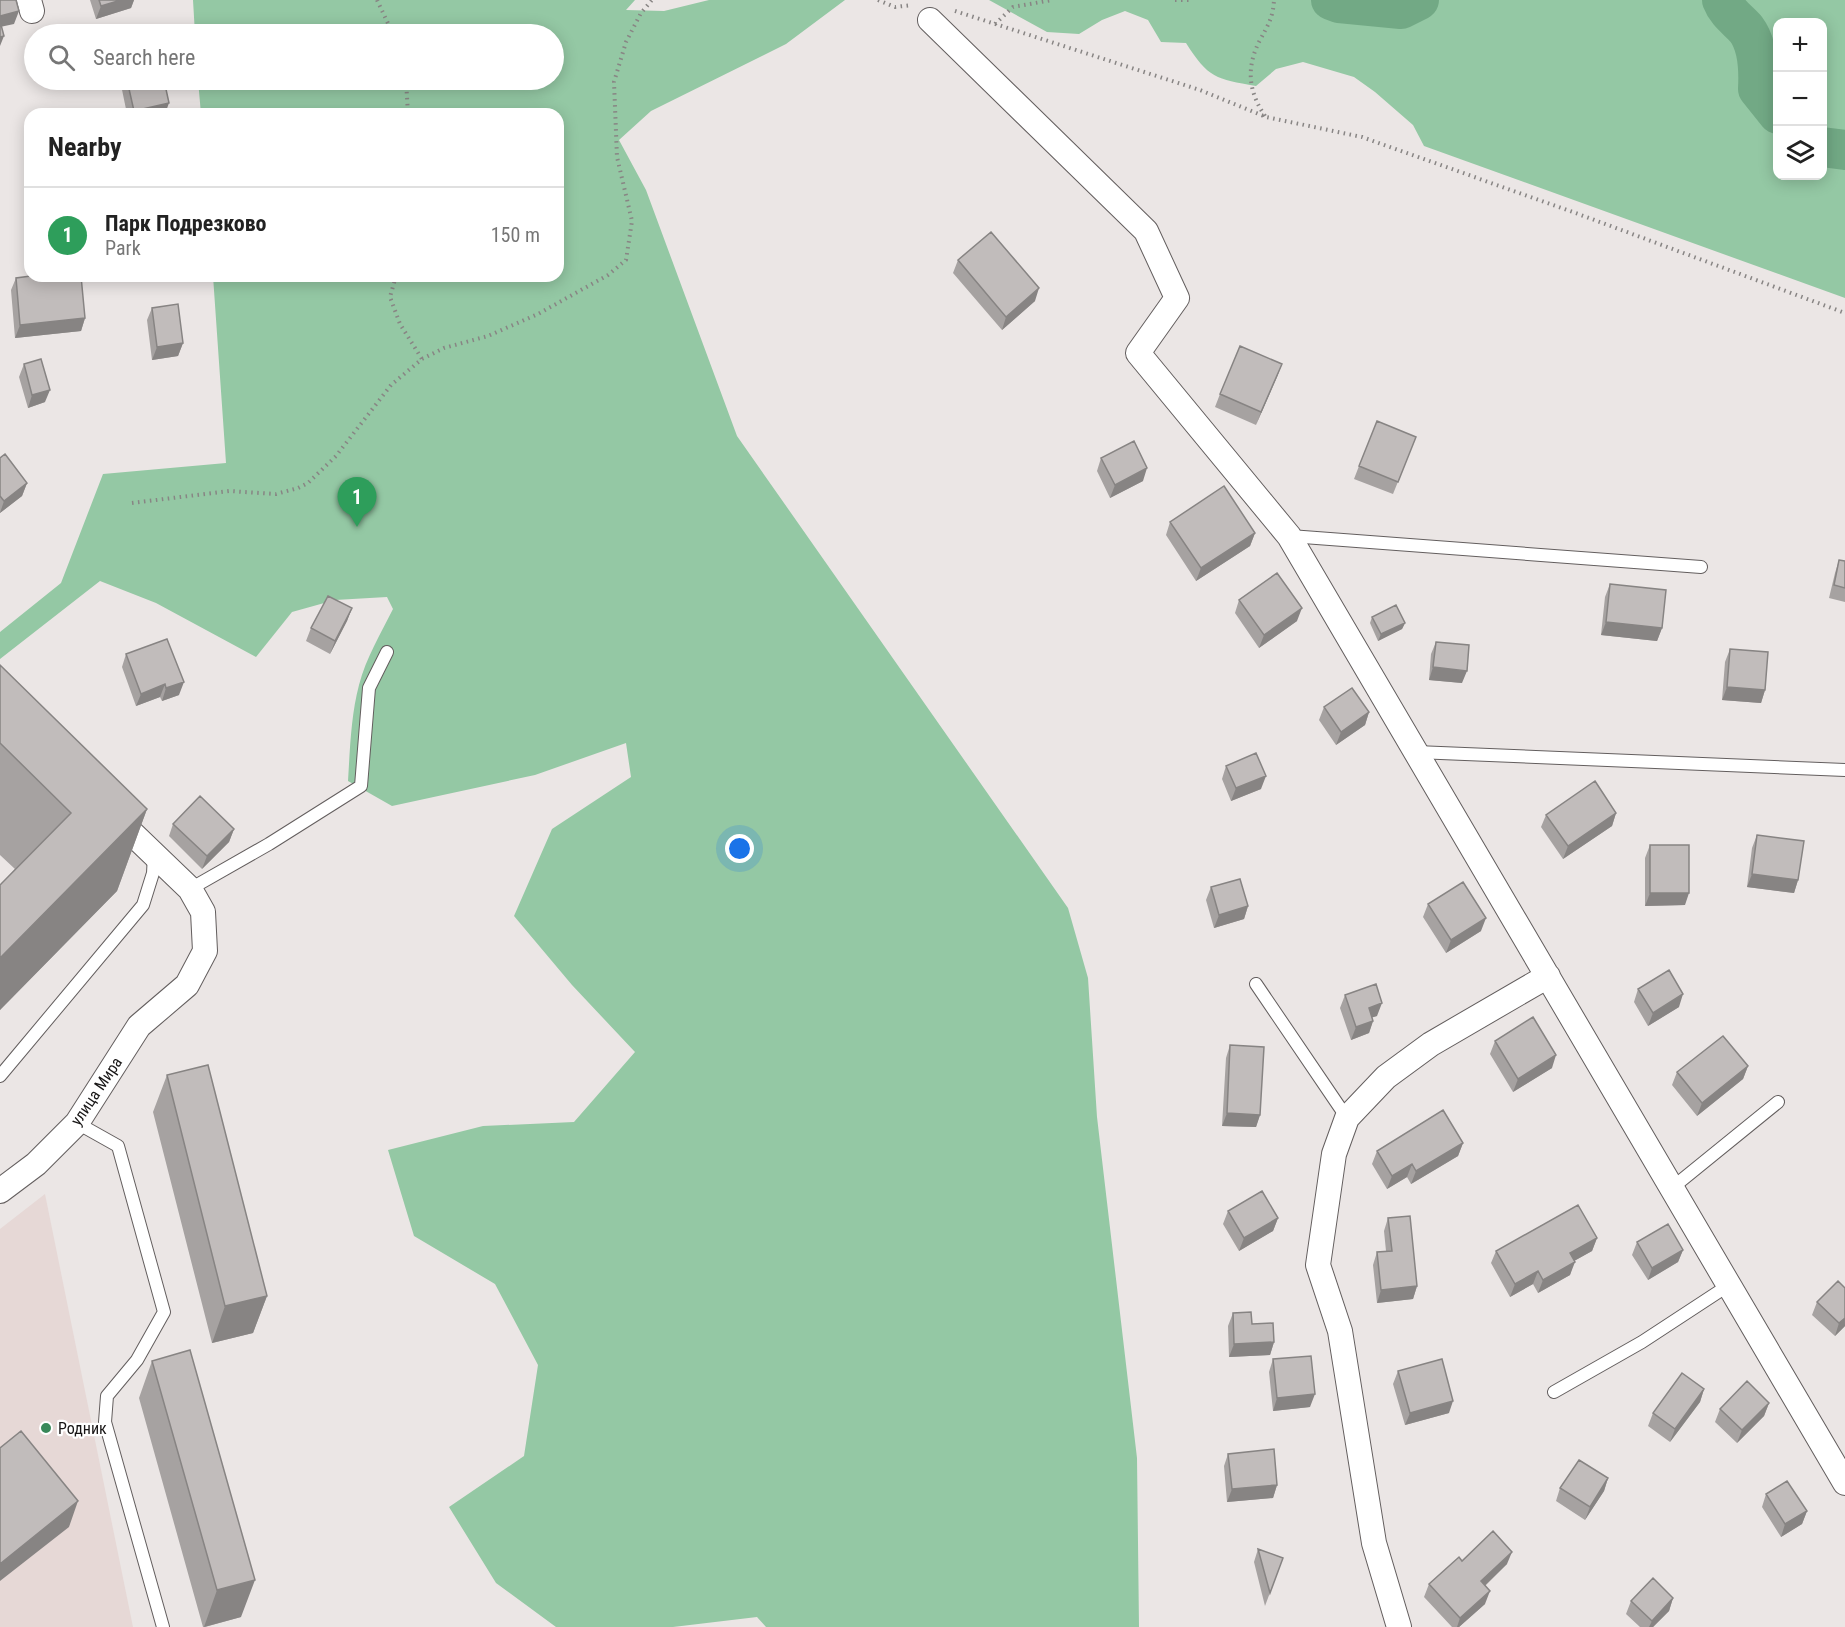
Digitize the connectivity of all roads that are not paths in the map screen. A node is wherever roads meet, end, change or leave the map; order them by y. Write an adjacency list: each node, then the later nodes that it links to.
1 (932, 11): 2 (street)
2 (1289, 536): 3 (lane); 5 (street)
3 (1701, 567)
4 (387, 652): 9 (lane)
5 (1416, 752): 6 (lane); 10 (street)
6 (1845, 770)
7 (102, 804): 8 (street)
8 (154, 854): 9 (street); 12 (lane)
9 (190, 889): 15 (street, улица Мира)
10 (1548, 976): 14 (street); 16 (street)
11 (1256, 984): 14 (lane)
12 (0, 1076)
13 (1778, 1102): 16 (lane)
14 (1347, 1118): 22 (street)
15 (77, 1123): 17 (street, улица Мира); 21 (lane)
16 (1672, 1188): 18 (street)
17 (0, 1191)
18 (1729, 1285): 19 (lane); 20 (street)
19 (1554, 1392)
20 (1845, 1483)
21 (163, 1627)
22 (1399, 1627)

